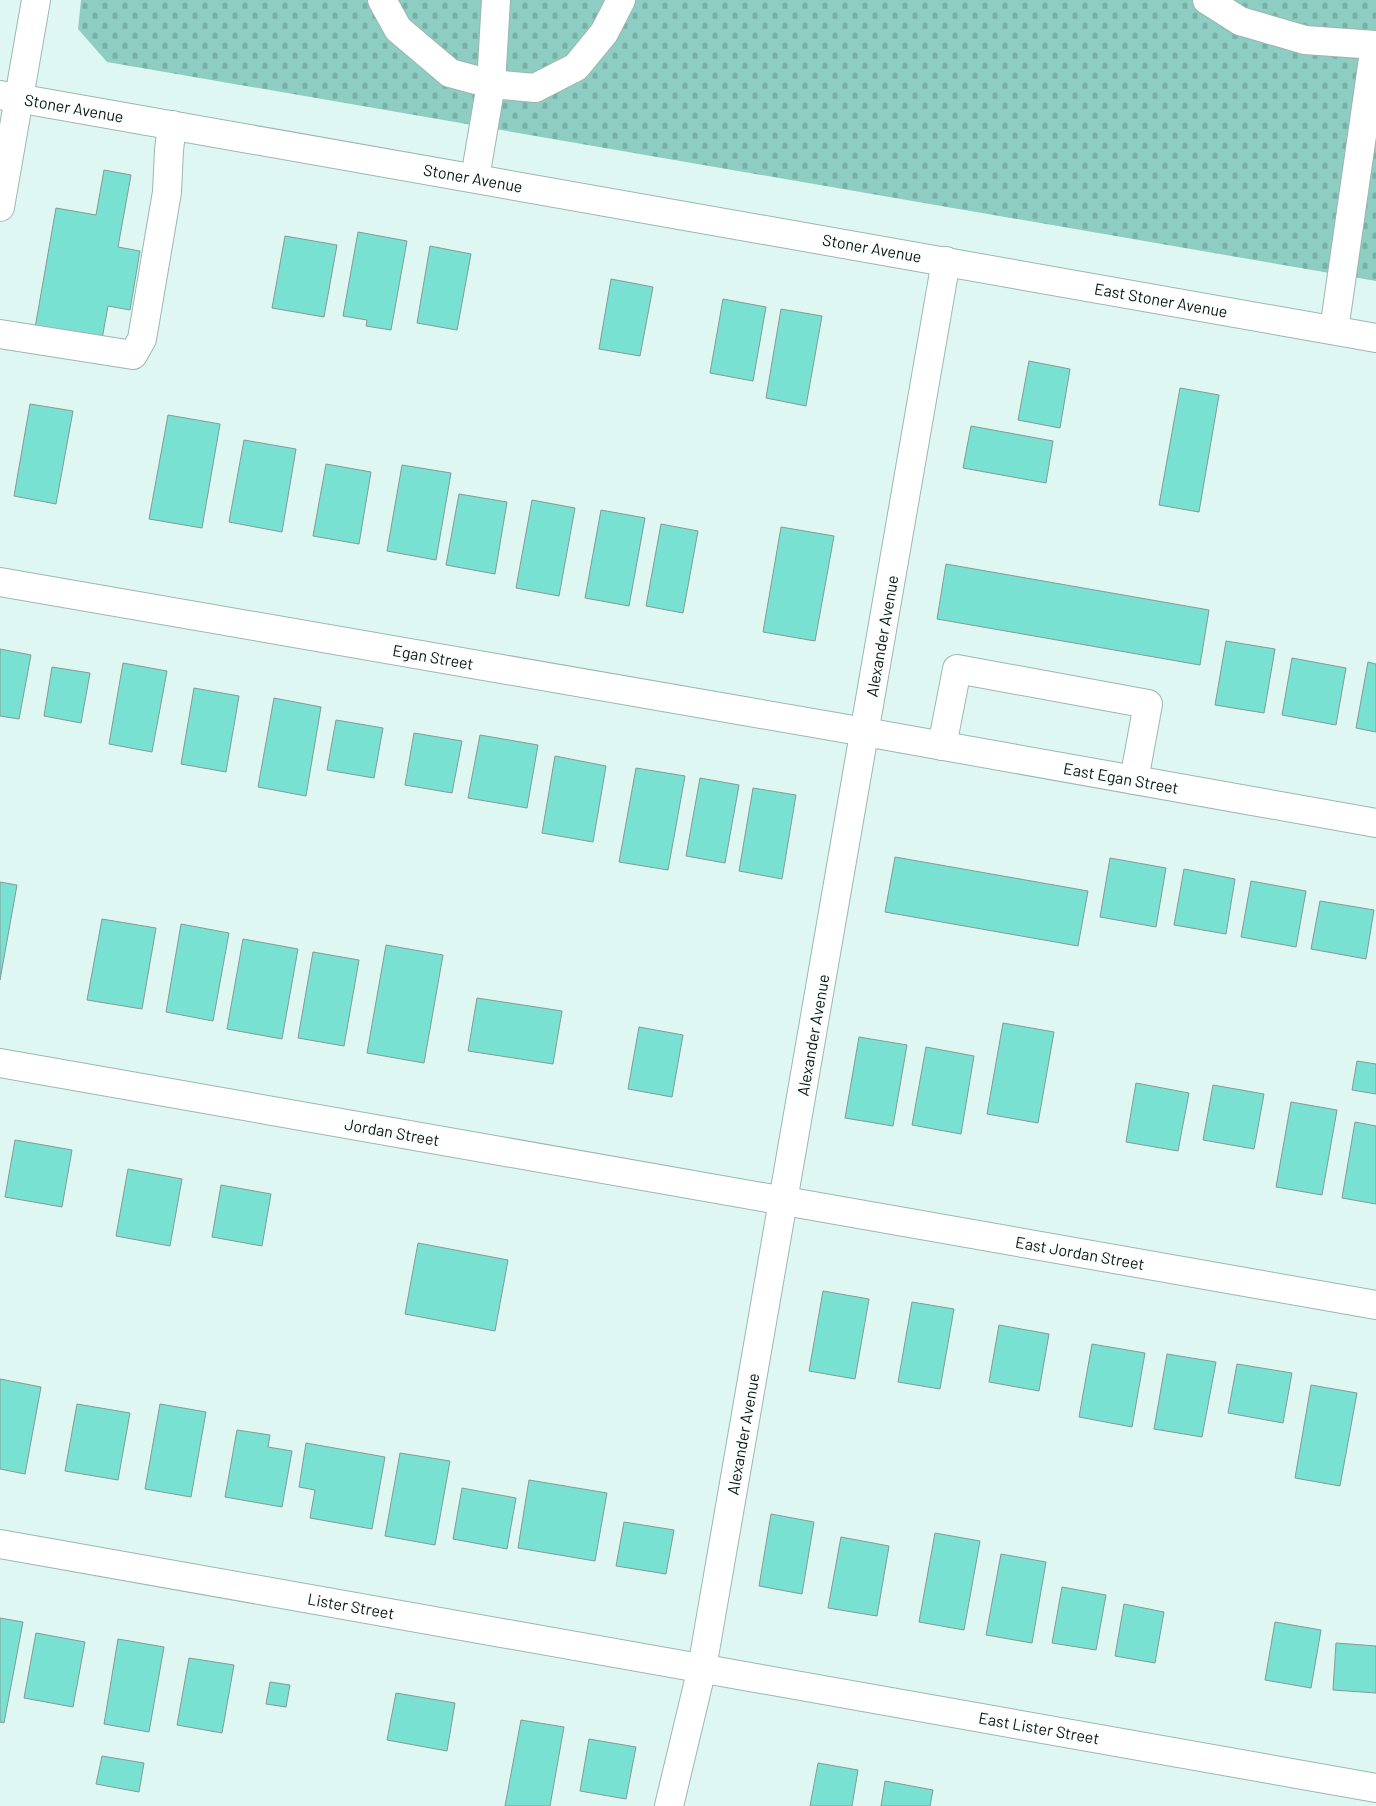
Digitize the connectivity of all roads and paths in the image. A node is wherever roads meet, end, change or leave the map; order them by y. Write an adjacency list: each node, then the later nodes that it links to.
1 (36, 0): 8 (street)
2 (382, 0): 7 (street)
3 (496, 0): 7 (street)
4 (621, 0): 7 (street)
5 (1207, 0): 6 (street)
6 (1375, 45): 13 (street)
7 (490, 84): 10 (street)
8 (10, 96): 9 (street, Stoner Avenue); 11 (street)
9 (172, 125): 10 (street, Stoner Avenue); 14 (street)
10 (475, 178): 12 (street, Stoner Avenue)
11 (0, 208)
12 (946, 261): 13 (street, East Stoner Avenue); 17 (street, Alexander Avenue)
13 (1334, 330): 15 (street, East Stoner Avenue)
14 (0, 334)
15 (1376, 338)
16 (0, 582): 17 (street, Egan Street)
17 (865, 732): 18 (street, East Egan Street); 22 (street, Alexander Avenue)
18 (942, 746): 19 (street, East Egan Street); 19 (street)
19 (1134, 780): 20 (street, East Egan Street)
20 (1376, 823)
21 (0, 1063): 22 (street, Jordan Street)
22 (784, 1201): 23 (street, East Jordan Street); 25 (street, Alexander Avenue)
23 (1376, 1306)
24 (0, 1544): 25 (street, Lister Street)
25 (702, 1668): 26 (street, East Lister Street); 27 (street, Alexander Avenue)
26 (1376, 1788)
27 (669, 1806)

